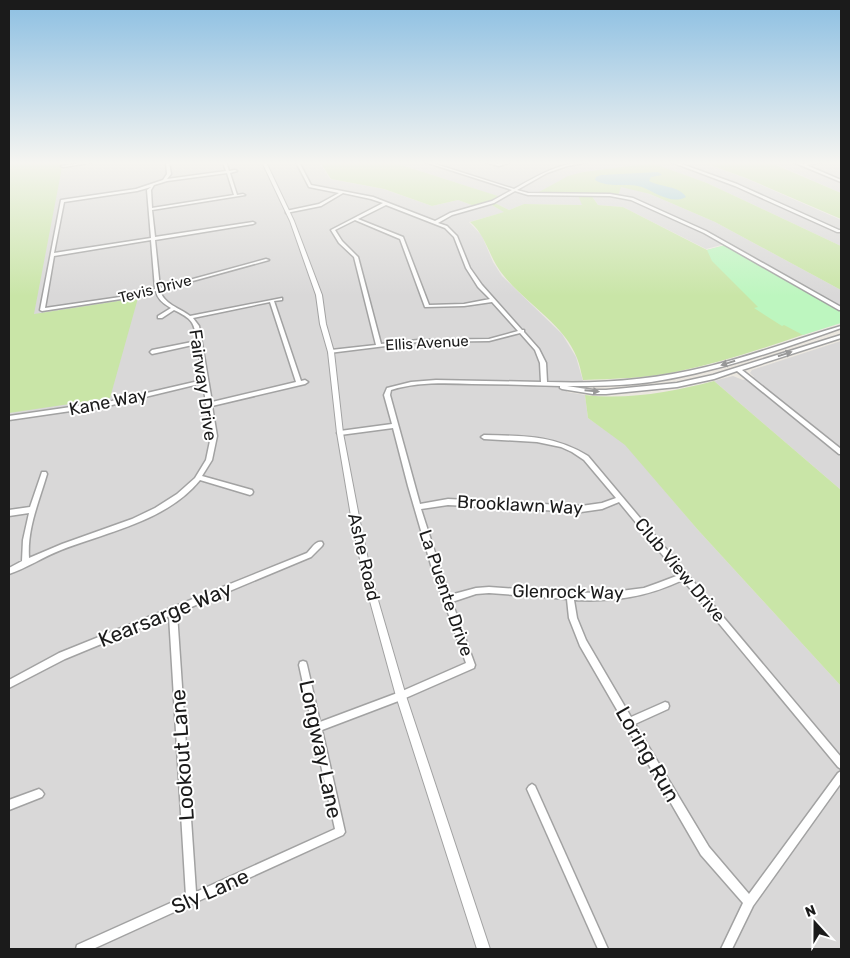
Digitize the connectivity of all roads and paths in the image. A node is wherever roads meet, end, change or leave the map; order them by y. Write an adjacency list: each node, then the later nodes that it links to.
1 (61, 207): 17 (street)
2 (165, 207): 10 (street)
3 (285, 207): 11 (street, Ashe Road)
4 (312, 207): 11 (street)
5 (379, 207): 12 (street)
6 (396, 207): 13 (street)
7 (476, 207): 13 (street)
8 (651, 207): 24 (street)
9 (786, 207): 15 (street)
10 (150, 209): 16 (street)
11 (287, 212): 35 (street, Ashe Road)
12 (355, 219): 21 (street); 33 (street)
13 (436, 222): 21 (street)
14 (253, 223): 16 (street)
15 (841, 231)
16 (153, 239): 17 (street); 19 (street)
17 (52, 255): 19 (street, Tevis Drive)
18 (266, 260): 19 (street, Tevis Drive)
19 (157, 290): 23 (street, Fairway Drive)
20 (280, 299): 22 (street)
21 (493, 300): 28 (street)
22 (272, 301): 26 (street); 43 (street)
23 (174, 308): 25 (street); 26 (street, Fairway Drive)
24 (841, 309)
25 (160, 317)
26 (190, 317): 31 (street, Fairway Drive)
27 (841, 327): 30 (street)
28 (522, 331): 33 (street, Ellis Avenue); 42 (street)
29 (841, 336): 32 (street)
30 (803, 339): 32 (street); 36 (street)
31 (199, 342): 34 (street); 40 (street, Fairway Drive)
32 (813, 345): 37 (street, one-way to 32)
33 (379, 346): 35 (street, Ellis Avenue)
34 (152, 352)
35 (330, 352): 46 (street, Ashe Road)
36 (746, 357): 37 (street); 39 (street, one-way to 39)
37 (755, 364): 38 (street)
38 (738, 369): 41 (street); 49 (street)
39 (680, 375): 41 (street); 42 (street)
40 (206, 381): 43 (street, Fairway Drive); 44 (street, Kane Way)
41 (687, 383): 42 (street, one-way to 41)
42 (544, 384): 45 (street, La Puente Drive)
43 (209, 405): 52 (street, Fairway Drive)
44 (9, 418)
45 (394, 426): 46 (street); 55 (street, La Puente Drive)
46 (340, 434): 67 (street, Ashe Road)
47 (484, 437): 54 (street, Club View Drive)
48 (841, 442): 49 (street)
49 (832, 445): 50 (street)
50 (841, 452)
51 (44, 474): 56 (street)
52 (198, 477): 53 (street); 59 (street, Fairway Drive)
53 (250, 492)
54 (621, 499): 55 (street, Brooklawn Way); 61 (street, Club View Drive)
55 (418, 507): 63 (street, La Puente Drive)
56 (34, 509): 57 (street); 59 (street)
57 (9, 513)
58 (320, 544): 64 (street, Kearsarge Way)
59 (26, 563): 60 (street, Fairway Drive)
60 (9, 571)
61 (685, 576): 62 (street, Glenrock Way); 71 (street, Club View Drive)
62 (570, 595): 63 (street, Glenrock Way); 69 (street, Loring Run)
63 (449, 599): 67 (street, La Puente Drive)
64 (173, 611): 66 (street, Kearsarge Way); 77 (street, Lookout Lane)
65 (303, 665): 70 (street, Longway Lane)
66 (9, 684)
67 (401, 696): 70 (street, La Puente Drive); 80 (street, Ashe Road)
68 (665, 706): 69 (street)
69 (630, 722): 78 (street, Loring Run)
70 (317, 727): 76 (street, Longway Lane)
71 (841, 764)
72 (841, 776): 78 (street)
73 (532, 789): 81 (street)
74 (39, 794): 75 (street)
75 (9, 805)
76 (340, 832): 77 (street, Sly Lane)
77 (191, 900): 79 (street, Sly Lane)
78 (749, 902): 82 (street)
79 (81, 949)
80 (484, 949)
81 (603, 949)
82 (726, 949)

